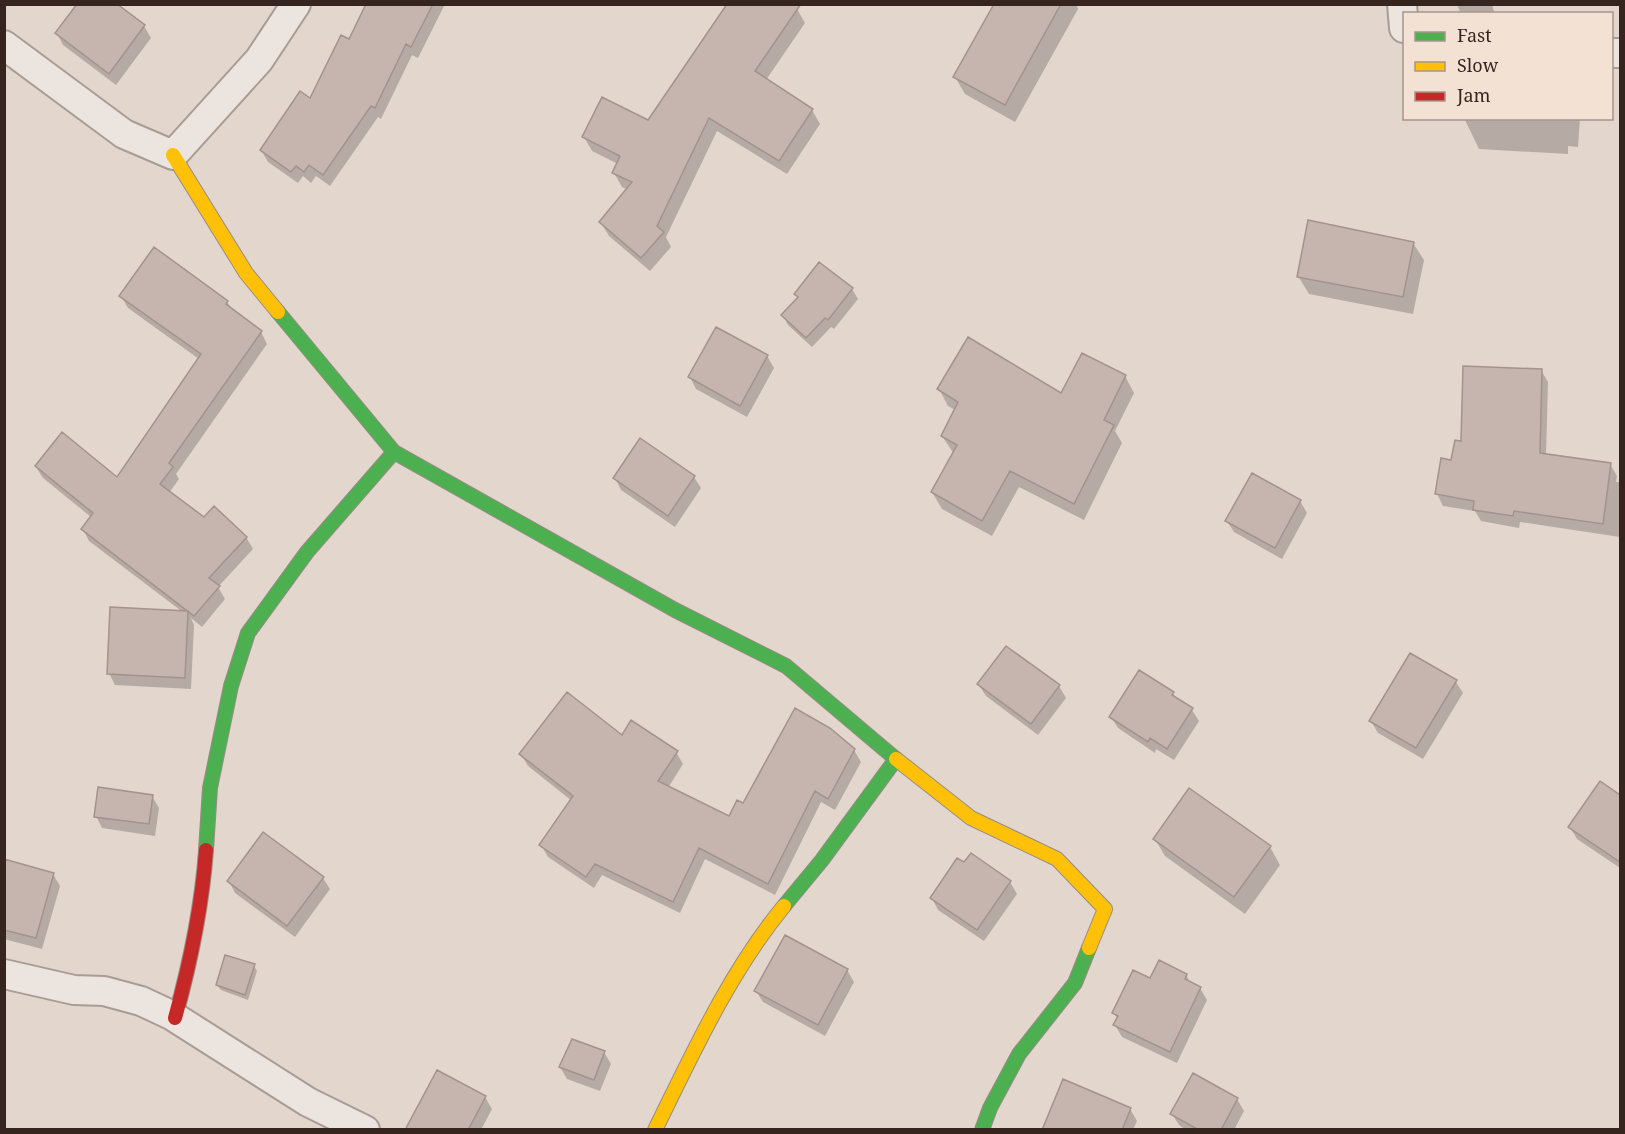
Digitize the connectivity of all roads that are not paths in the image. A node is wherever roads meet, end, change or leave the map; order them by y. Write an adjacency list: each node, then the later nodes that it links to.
1 (296, 4): 3 (street)
2 (4, 45): 3 (street)
3 (173, 155): 4 (street)
4 (394, 452): 5 (street); 7 (street)
5 (896, 759): 9 (street); 10 (street)
6 (4, 974): 7 (street)
7 (175, 1018): 8 (street)
8 (365, 1130)
9 (655, 1130)
10 (982, 1130)

